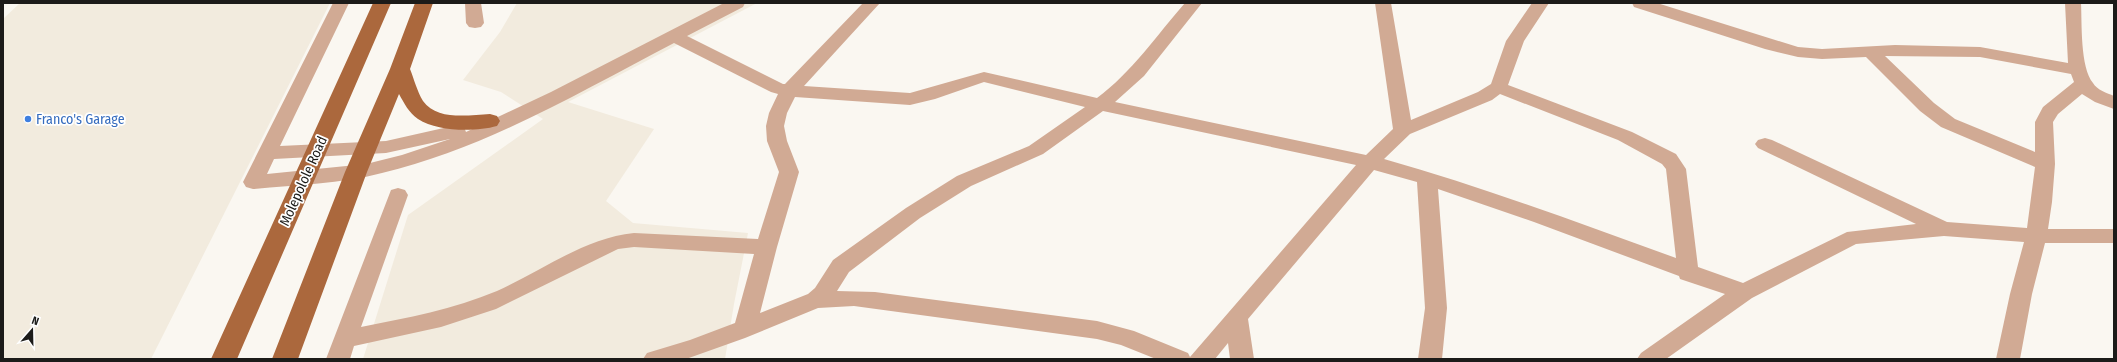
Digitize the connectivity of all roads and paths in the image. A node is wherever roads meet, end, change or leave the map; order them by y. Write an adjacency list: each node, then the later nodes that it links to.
1 (341, 3): 27 (street)
2 (382, 3): 26 (main road, Molepolole Road)
3 (424, 3): 15 (main road)
4 (473, 3): 12 (street)
5 (738, 3): 13 (street)
6 (872, 3): 18 (street)
7 (1194, 3): 20 (street)
8 (1383, 3): 23 (street)
9 (1541, 3): 17 (street)
10 (1640, 3): 14 (street)
11 (2073, 3): 16 (street)
12 (475, 23)
13 (674, 36): 18 (street); 21 (street)
14 (1871, 52): 16 (street); 29 (street)
15 (400, 69): 22 (main road); 25 (main road)
16 (2081, 77): 19 (street); 29 (street)
17 (1498, 87): 23 (street); 38 (street)
18 (789, 91): 20 (street); 37 (street)
19 (2114, 103)
20 (1100, 105): 28 (street); 40 (street)
21 (532, 109): 22 (street); 30 (street)
22 (490, 121): 25 (street)
23 (1403, 130): 28 (street)
24 (1765, 144): 34 (street)
25 (366, 149): 26 (street); 30 (main road)
26 (316, 151): 27 (street); 31 (main road, Molepolole Road)
27 (267, 153): 31 (street)
28 (1370, 162): 32 (street); 41 (street)
29 (2045, 164): 35 (street)
30 (356, 172): 31 (street); 46 (main road)
31 (305, 177): 45 (main road, Molepolole Road)
32 (1427, 178): 38 (street); 51 (street)
33 (398, 194): 43 (street)
34 (1944, 229): 35 (street); 39 (street)
35 (2036, 236): 36 (street); 53 (street)
36 (2114, 236)
37 (766, 247): 42 (street); 43 (street)
38 (1688, 273): 39 (street)
39 (1744, 292): 52 (street)
40 (816, 300): 42 (street); 48 (street)
41 (1237, 319): 49 (street); 50 (street)
42 (745, 328): 44 (street)
43 (341, 349)
44 (703, 352): 47 (street)
45 (224, 359)
46 (285, 359)
47 (655, 359)
48 (1180, 359)
49 (1202, 359)
50 (1242, 359)
51 (1430, 359)
52 (1649, 359)
53 (2008, 359)

